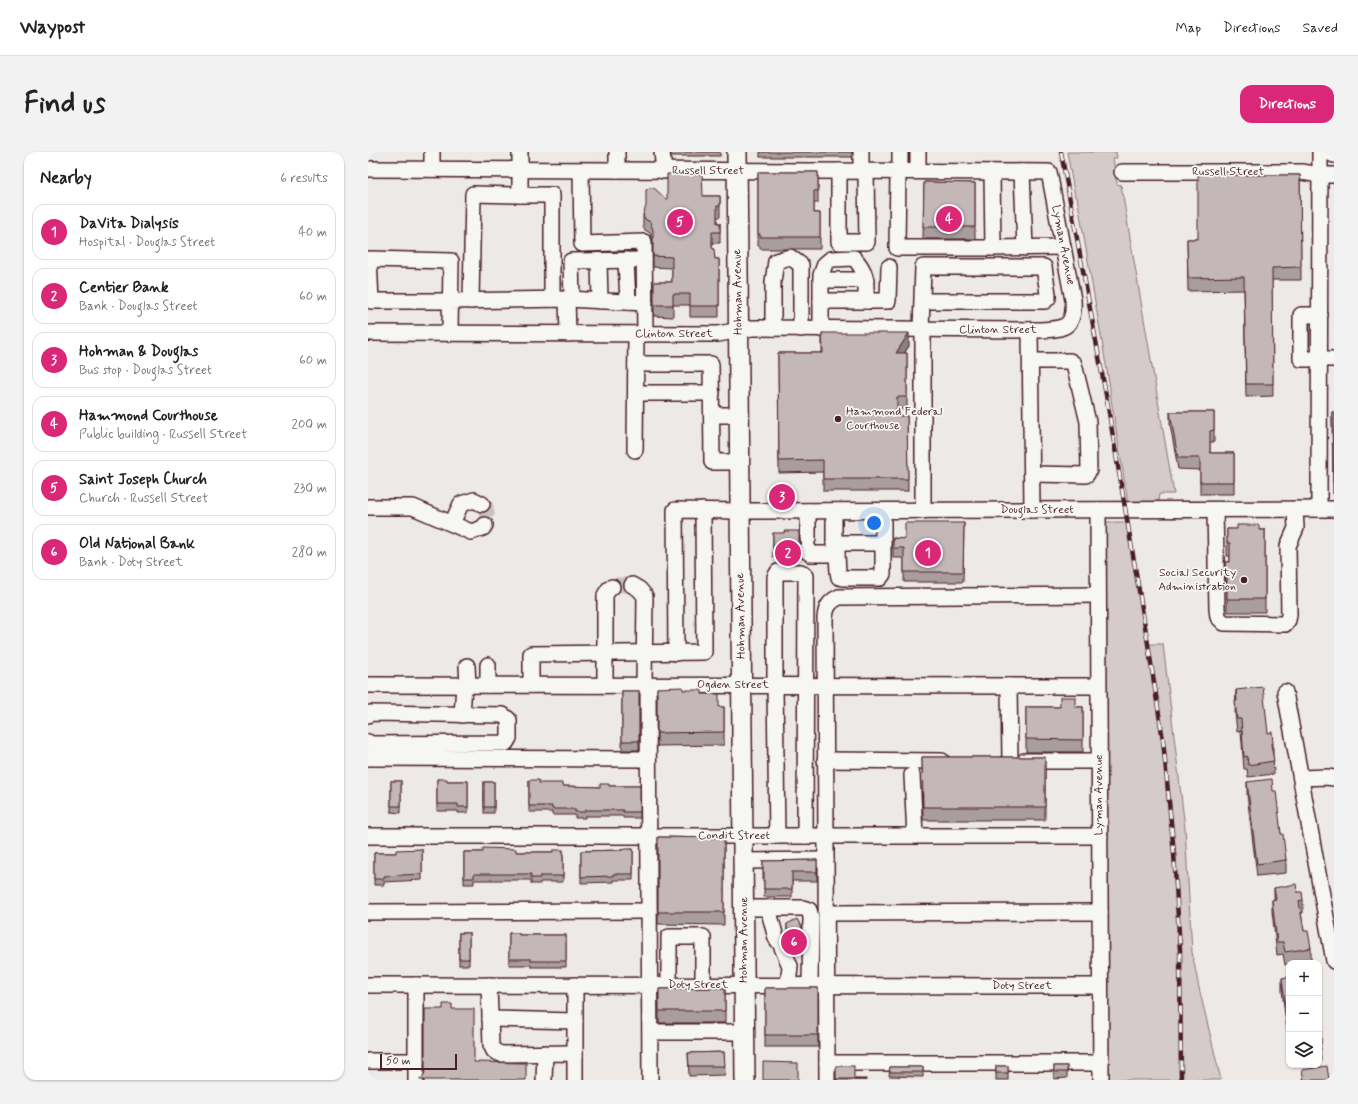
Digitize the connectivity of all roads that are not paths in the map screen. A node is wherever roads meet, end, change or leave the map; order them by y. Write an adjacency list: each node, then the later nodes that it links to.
1 (432, 152): 13 (street)
2 (520, 152): 14 (street)
3 (617, 152): 16 (street)
4 (662, 152): 17 (street)
5 (736, 152): 18 (main road, Hohman Avenue)
6 (861, 152): 20 (street)
7 (900, 152): 21 (street)
8 (918, 152): 22 (street)
9 (1320, 152): 27 (street)
10 (1328, 152): 11 (street)
11 (1334, 155)
12 (368, 169): 13 (street, Russell Street)
13 (432, 170): 14 (street, Russell Street)
14 (520, 170): 15 (street, Russell Street); 28 (street)
15 (581, 170): 16 (street, Russell Street); 34 (street)
16 (618, 170): 17 (street, Russell Street)
17 (664, 170): 18 (street, Russell Street)
18 (737, 171): 19 (street, Russell Street); 55 (main road, Hohman Avenue)
19 (840, 171): 20 (street, Russell Street); 20 (street)
20 (863, 171): 21 (street, Russell Street)
21 (899, 171): 22 (street, Russell Street); 29 (street)
22 (918, 171): 23 (street, Russell Street)
23 (992, 172): 24 (street, Russell Street); 29 (street)
24 (1022, 172): 25 (street, Russell Street); 30 (street)
25 (1049, 172): 31 (street, Lyman Avenue)
26 (1122, 172): 27 (street, Russell Street)
27 (1327, 175): 60 (street)
28 (520, 195): 38 (street); 42 (street)
29 (993, 248): 30 (street)
30 (1026, 248): 31 (street)
31 (1063, 248): 49 (street, Lyman Avenue)
32 (599, 260): 33 (street); 39 (street); 40 (street)
33 (626, 260): 34 (street); 47 (street)
34 (644, 260): 48 (street)
35 (889, 267): 45 (street)
36 (823, 272): 37 (street); 37 (street); 43 (street)
37 (863, 272): 45 (street)
38 (552, 299): 39 (street); 42 (street)
39 (569, 299): 40 (street); 58 (street)
40 (600, 300): 47 (street)
41 (450, 301): 41 (street); 42 (street); 57 (street)
42 (471, 301)
43 (821, 301): 44 (street); 52 (street)
44 (838, 301): 45 (street); 52 (street)
45 (866, 301)
46 (922, 301): 46 (street); 53 (street)
47 (628, 302): 48 (street)
48 (645, 303): 59 (street)
49 (1072, 318): 54 (street, Clinton Street)
50 (773, 328): 51 (street, Clinton Street); 51 (street); 55 (street, Clinton Street)
51 (800, 329): 52 (street, Clinton Street)
52 (821, 329): 53 (street, Clinton Street)
53 (922, 330): 54 (street, Clinton Street); 82 (street)
54 (1030, 330): 61 (street)
55 (738, 331): 59 (street, Clinton Street); 66 (main road, Hohman Avenue)
56 (368, 333): 57 (street, Clinton Street)
57 (450, 333): 58 (street, Clinton Street)
58 (568, 334): 59 (street, Clinton Street)
59 (641, 334): 62 (street)
60 (1327, 359): 73 (street)
61 (1031, 361): 69 (street); 69 (street)
62 (636, 364): 63 (street); 64 (street)
63 (636, 393): 64 (street); 67 (street)
64 (712, 393): 65 (street)
65 (712, 415): 66 (street); 68 (street)
66 (739, 415): 68 (main road, Hohman Avenue)
67 (635, 450)
68 (740, 462): 78 (main road, Hohman Avenue)
69 (1032, 474): 75 (street)
70 (482, 504): 83 (street)
71 (368, 507): 83 (street)
72 (1295, 509): 73 (street, Douglas Street); 77 (street, Douglas Street); 77 (street)
73 (1327, 509)
74 (703, 510): 78 (street, Douglas Street); 92 (street); 92 (street, Douglas Street)
75 (1032, 510): 76 (street, Douglas Street); 82 (street, Douglas Street)
76 (1098, 510): 77 (street, Douglas Street); 89 (street, Lyman Avenue)
77 (1215, 510)
78 (740, 511): 79 (street, Douglas Street); 101 (main road, Hohman Avenue)
79 (808, 511): 80 (street, Douglas Street); 86 (street)
80 (834, 511): 81 (street, Douglas Street); 86 (street)
81 (883, 511): 82 (street, Douglas Street); 85 (street)
82 (923, 511)
83 (452, 523): 84 (street)
84 (485, 525)
85 (883, 543): 86 (street); 86 (street)
86 (836, 548)
87 (632, 585): 91 (street)
88 (612, 587): 90 (street)
89 (1098, 595): 104 (street); 106 (street, Lyman Avenue)
90 (605, 653): 91 (street); 98 (street); 99 (street)
91 (644, 653): 92 (street); 100 (street)
92 (676, 653)
93 (488, 665): 97 (street)
94 (467, 666): 96 (street)
95 (368, 685): 96 (street, Ogden Street)
96 (466, 685): 97 (street, Ogden Street); 109 (street)
97 (488, 685): 98 (street, Ogden Street)
98 (531, 685): 99 (street, Ogden Street)
99 (605, 685): 100 (street, Ogden Street)
100 (646, 685): 101 (street, Ogden Street); 112 (street)
101 (742, 686): 102 (street, Ogden Street); 122 (main road, Hohman Avenue)
102 (775, 686): 103 (street, Ogden Street); 103 (street); 124 (street)
103 (806, 686): 104 (street, Ogden Street); 125 (street)
104 (824, 686): 105 (street, Ogden Street); 113 (street)
105 (1009, 686): 106 (street, Ogden Street); 116 (street)
106 (1098, 686): 117 (street, Lyman Avenue)
107 (1286, 692): 119 (street)
108 (368, 715): 109 (street)
109 (462, 715): 110 (street)
110 (368, 742)
111 (368, 758): 112 (street)
112 (648, 759): 121 (street)
113 (825, 760): 114 (street); 126 (street)
114 (956, 761)
115 (994, 761): 116 (street)
116 (1010, 761): 117 (street)
117 (1099, 761): 128 (street, Lyman Avenue)
118 (912, 775): 127 (street)
119 (1301, 778): 120 (street); 137 (street)
120 (1334, 778)
121 (648, 835): 122 (street, Condit Street); 123 (street, Condit Street); 133 (street)
122 (743, 835): 124 (street, Condit Street); 129 (main road, Hohman Avenue)
123 (368, 836)
124 (777, 836): 125 (street, Condit Street)
125 (805, 836): 126 (street, Condit Street)
126 (826, 836): 127 (street, Condit Street); 130 (street)
127 (915, 836): 128 (street, Condit Street)
128 (1100, 836): 135 (street, Lyman Avenue)
129 (743, 860): 130 (street); 131 (main road, Hohman Avenue)
130 (826, 860): 136 (street)
131 (743, 908): 132 (street); 145 (main road, Hohman Avenue)
132 (768, 908): 146 (street); 147 (street)
133 (649, 911): 134 (street); 142 (street)
134 (368, 912)
135 (1100, 912): 136 (street); 149 (street, Lyman Avenue)
136 (826, 913): 148 (street)
137 (1334, 962)
138 (368, 985): 139 (street, Doty Street)
139 (416, 985): 140 (street, Doty Street); 157 (street)
140 (489, 985): 141 (street, Doty Street); 150 (street)
141 (575, 985): 142 (street, Doty Street); 151 (street)
142 (649, 985): 143 (street, Doty Street); 163 (street)
143 (669, 985): 144 (street, Doty Street); 144 (street)
144 (703, 985): 145 (street, Doty Street)
145 (744, 985): 146 (street, Doty Street); 153 (main road, Hohman Avenue)
146 (788, 985): 147 (street, Doty Street)
147 (810, 985): 148 (street, Doty Street)
148 (827, 985): 149 (street, Doty Street); 159 (street)
149 (1100, 986): 158 (street, Lyman Avenue)
150 (490, 1019): 151 (street); 154 (street)
151 (575, 1021): 155 (street)
152 (658, 1032): 153 (street)
153 (744, 1032): 164 (main road, Hohman Avenue)
154 (544, 1053): 155 (street); 161 (street)
155 (575, 1056): 162 (street)
156 (368, 1061): 157 (street)
157 (416, 1061): 160 (street)
158 (1101, 1062): 159 (street); 166 (street, Lyman Avenue)
159 (827, 1063): 165 (street)
160 (416, 1080)
161 (544, 1080)
162 (575, 1080)
163 (650, 1080)
164 (745, 1080)
165 (827, 1080)
166 (1101, 1080)

